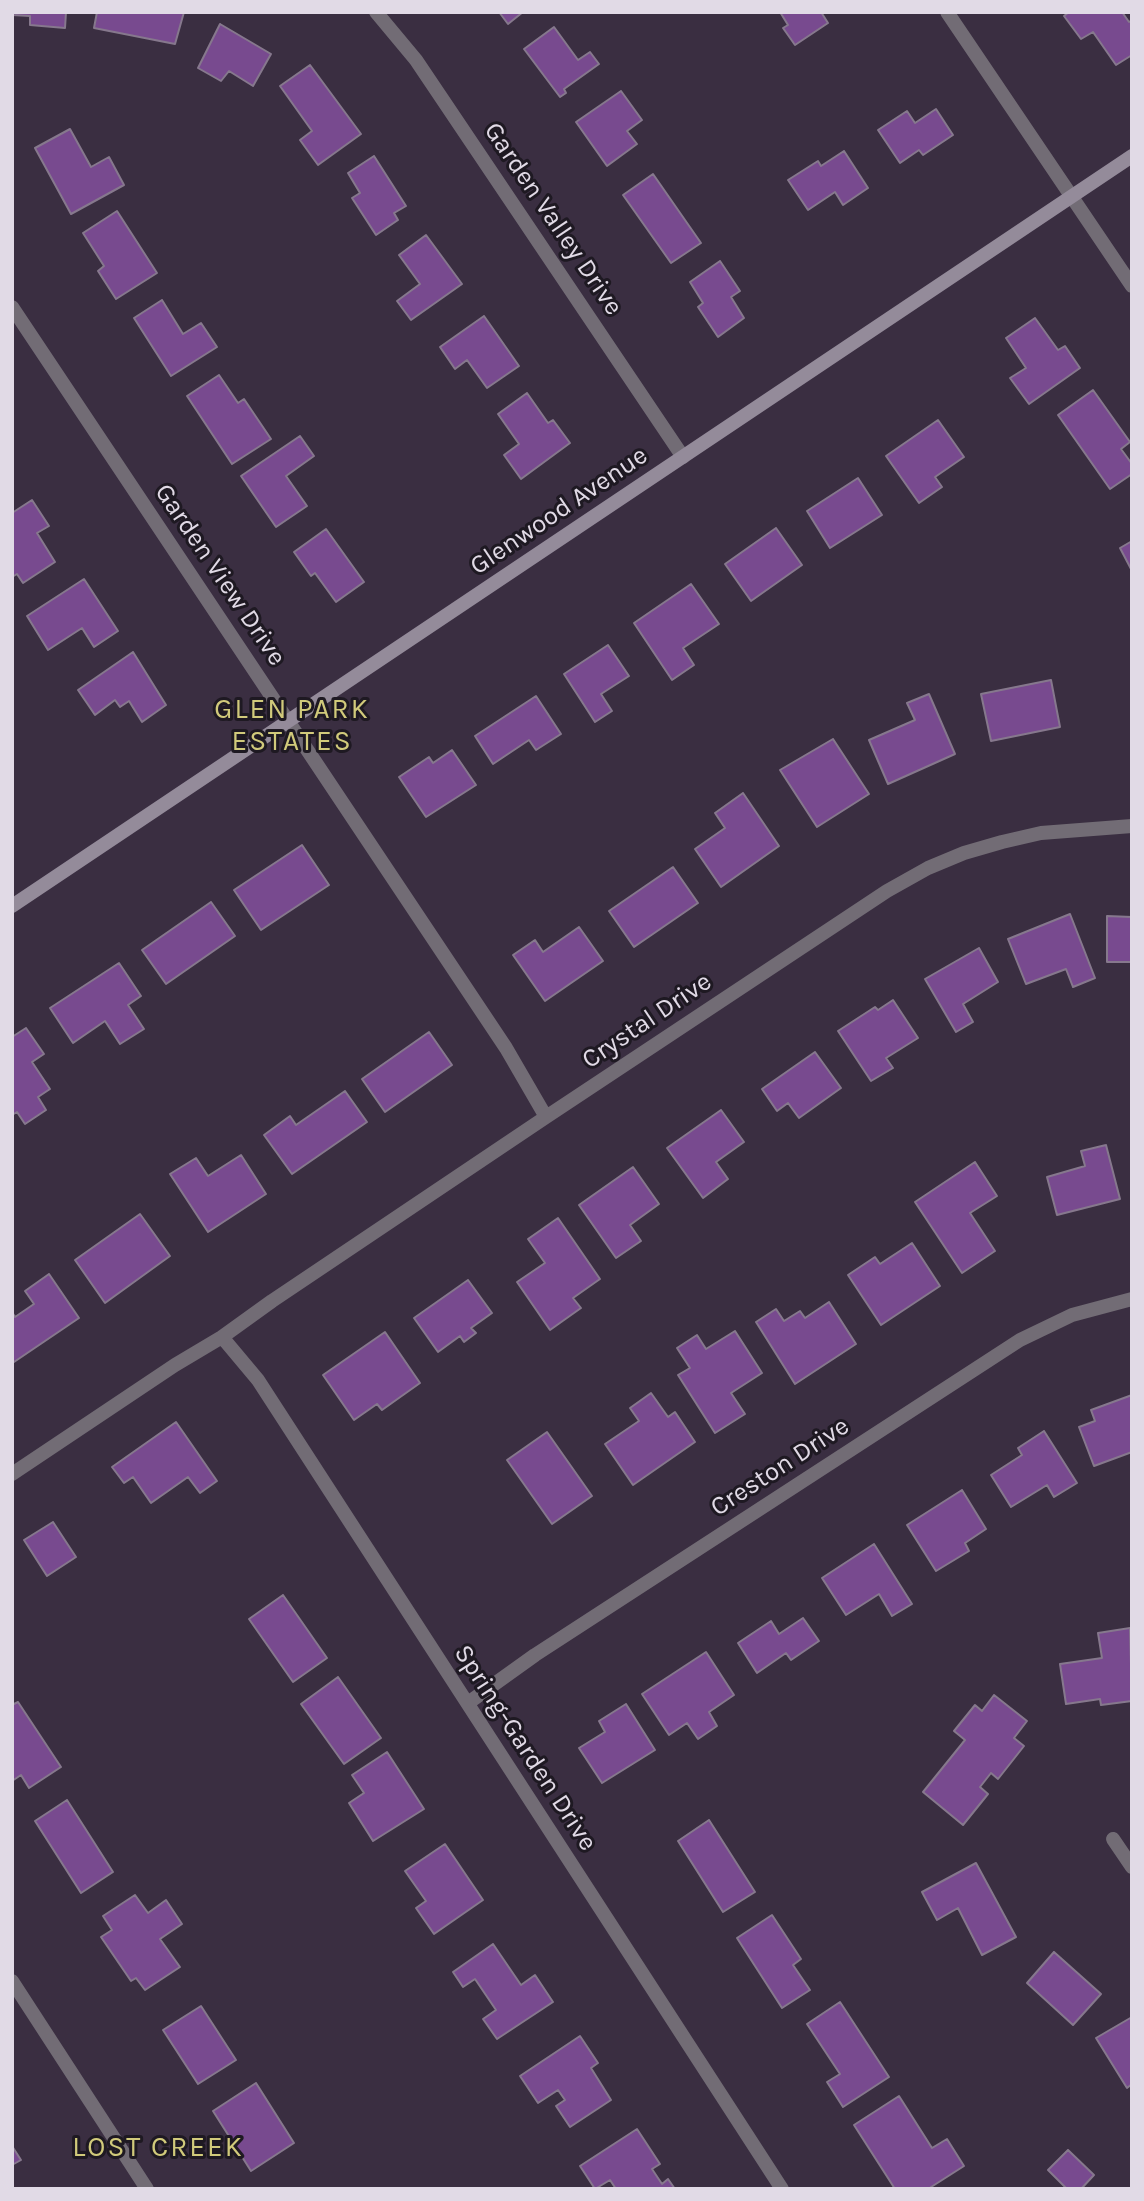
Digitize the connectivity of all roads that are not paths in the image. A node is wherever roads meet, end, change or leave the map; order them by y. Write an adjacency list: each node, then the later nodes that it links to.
1 (376, 12): 7 (street, Garden Valley Drive)
2 (947, 12): 4 (street)
3 (1132, 156): 4 (street, Glenwood Avenue)
4 (1071, 196): 5 (street); 7 (street, Glenwood Avenue)
5 (1132, 286)
6 (12, 307): 8 (street, Garden View Drive)
7 (683, 457): 8 (street, Glenwood Avenue)
8 (289, 722): 10 (street, Glenwood Avenue); 11 (street, Garden View Drive)
9 (1132, 826): 11 (street, Crystal Drive)
10 (12, 906)
11 (546, 1117): 13 (street, Crystal Drive)
12 (1132, 1299): 15 (street, Creston Drive)
13 (222, 1337): 14 (street, Crystal Drive); 15 (street, Spring-Garden Drive)
14 (12, 1474)
15 (468, 1703): 20 (street, Spring-Garden Drive)
16 (1114, 1839): 17 (street)
17 (1132, 1867)
18 (12, 1981): 19 (street)
19 (148, 2189)
20 (782, 2189)

